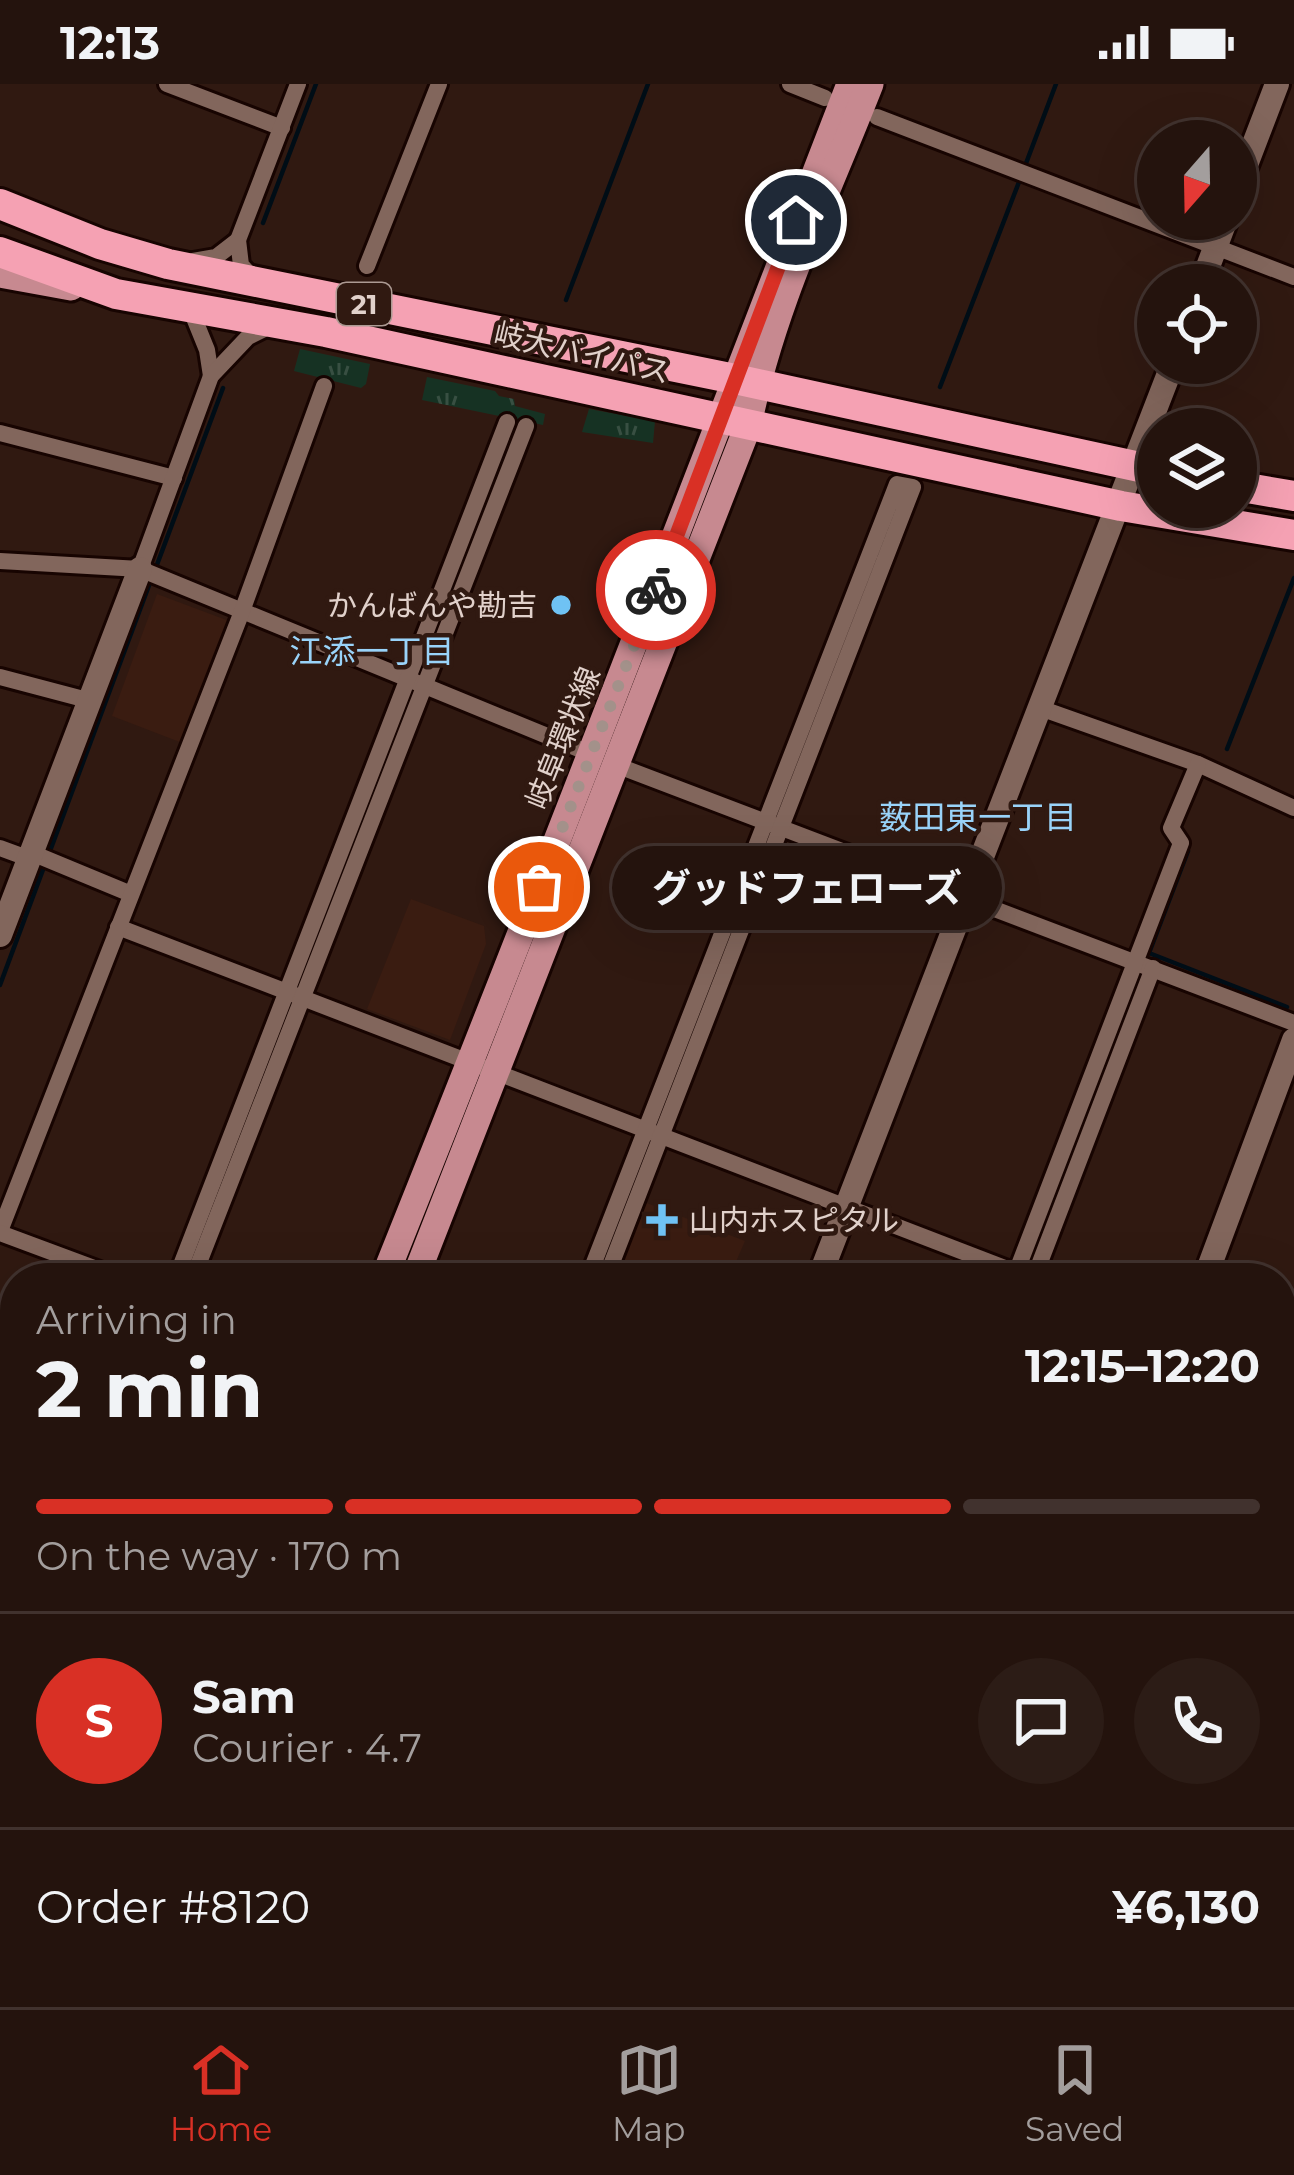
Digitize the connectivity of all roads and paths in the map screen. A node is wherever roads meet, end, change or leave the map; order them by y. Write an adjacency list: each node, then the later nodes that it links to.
1 (167, 84): 9 (street)
2 (298, 84): 9 (street)
3 (440, 84): 18 (street)
4 (790, 84): 7 (street)
5 (870, 84): 26 (main road)
6 (1277, 84): 10 (street)
7 (837, 91): 26 (main road)
8 (877, 117): 14 (street)
9 (282, 128): 12 (street)
10 (1257, 136)
11 (0, 205): 16 (highway, 岐大バイパス / 21)
12 (238, 240): 16 (street); 21 (street)
13 (1218, 240): 14 (street)
14 (1216, 245): 17 (street); 20 (street)
15 (0, 252): 22 (highway, 岐大バイパス / 21)
16 (168, 264): 21 (highway, 岐大バイパス / 21)
17 (1209, 264)
18 (367, 266)
19 (0, 274): 22 (main road)
20 (1294, 277)
21 (256, 282): 26 (highway, 岐大バイパス / 21)
22 (116, 294): 23 (highway, 岐大バイパス / 21)
23 (189, 307): 24 (highway, 岐大バイパス / 21); 25 (street)
24 (275, 323): 25 (street); 29 (highway, 岐大バイパス / 21)
25 (211, 376): 33 (street)
26 (746, 381): 29 (main road, 岐阜環状線); 32 (highway, 岐大バイパス / 21)
27 (323, 386): 41 (street)
28 (507, 422): 43 (street)
29 (734, 423): 37 (highway, 岐大バイパス / 21); 46 (main road, 岐阜環状線)
30 (526, 426): 43 (street)
31 (0, 433): 33 (street)
32 (1137, 467)
33 (173, 478): 40 (street)
34 (1137, 482): 37 (street)
35 (1257, 489): 36 (highway)
36 (1294, 496)
37 (1121, 506): 38 (highway, 岐大バイパス / 21); 45 (street)
38 (1294, 536)
39 (0, 561): 40 (street)
40 (149, 573): 41 (street); 44 (street)
41 (241, 614): 43 (street); 52 (street)
42 (0, 677): 44 (street)
43 (415, 684): 46 (street); 57 (street)
44 (91, 701): 51 (street)
45 (1040, 708): 47 (street); 53 (street)
46 (604, 759): 49 (street); 60 (main road, 岐阜環状線)
47 (1198, 764): 48 (street); 56 (street)
48 (1294, 808)
49 (776, 825): 49 (street); 53 (street); 61 (street)
50 (0, 848): 51 (street)
51 (40, 857): 52 (street); 55 (street)
52 (131, 894): 54 (street)
53 (966, 897): 56 (street); 62 (street)
54 (118, 927): 57 (street); 63 (street)
55 (0, 935)
56 (1144, 965): 58 (street); 73 (street)
57 (294, 995): 60 (street); 65 (street); 66 (street)
58 (1294, 1023)
59 (1294, 1040): 74 (street)
60 (483, 1068): 61 (street); 67 (main road, 岐阜環状線); 68 (main road, 岐阜環状線)
61 (655, 1134): 62 (street); 69 (street); 70 (street)
62 (847, 1207): 71 (street); 72 (street)
63 (0, 1232): 64 (street)
64 (82, 1263)
65 (182, 1263)
66 (199, 1263)
67 (391, 1263)
68 (420, 1263)
69 (595, 1263)
70 (611, 1263)
71 (826, 1263)
72 (989, 1263)
73 (1029, 1263)
74 (1211, 1263)

